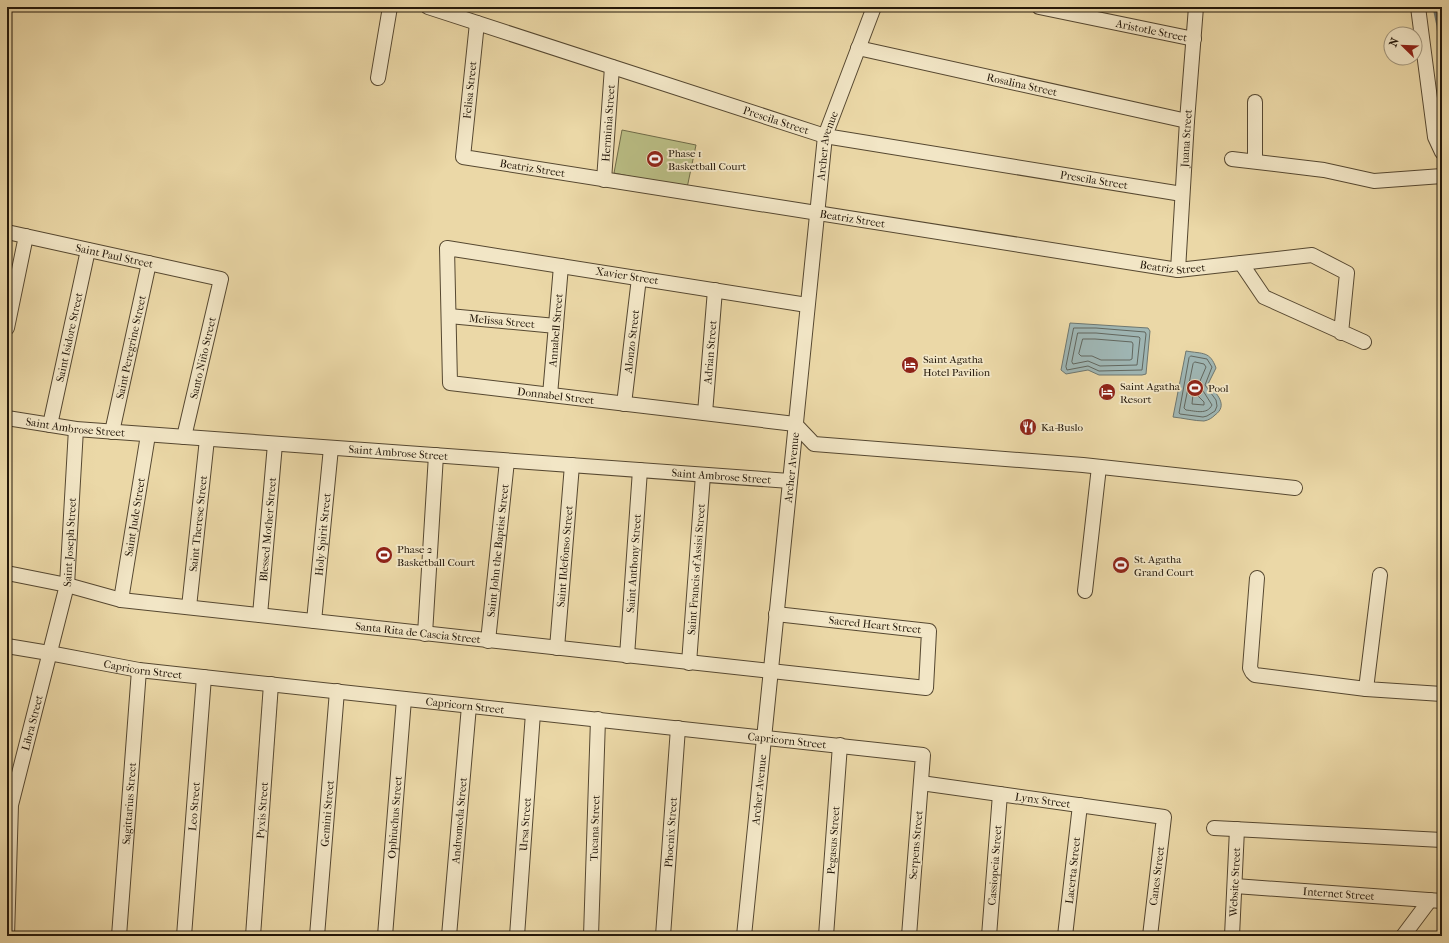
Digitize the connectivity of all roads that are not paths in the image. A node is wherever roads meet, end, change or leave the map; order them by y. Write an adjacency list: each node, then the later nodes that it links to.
1 (390, 7): 11 (street)
2 (428, 7): 7 (street, Prescila Street)
3 (874, 7): 9 (street, Archer Avenue)
4 (1039, 7): 8 (street, Aristotle Street)
5 (1196, 7): 8 (street, Juana Street)
6 (1418, 7): 15 (street)
7 (477, 23): 10 (street, Prescila Street); 16 (street, Felisa Street)
8 (1194, 39): 13 (street, Juana Street)
9 (858, 48): 13 (street, Rosalina Street); 14 (street, Archer Avenue)
10 (612, 67): 14 (street, Prescila Street); 20 (street, Herminia Street)
11 (378, 78)
12 (1254, 102): 18 (street)
13 (1187, 121): 21 (street, Juana Street)
14 (825, 136): 21 (street, Prescila Street); 22 (street, Archer Avenue)
15 (1442, 152)
16 (463, 157): 20 (street, Beatriz Street)
17 (1232, 159): 18 (street)
18 (1255, 161): 19 (street)
19 (1442, 176)
20 (604, 180): 22 (street, Beatriz Street)
21 (1182, 194): 30 (street, Juana Street)
22 (817, 213): 30 (street, Beatriz Street); 34 (street, Archer Avenue)
23 (7, 232): 24 (street, Saint Paul Street)
24 (26, 236): 26 (street, Saint Paul Street); 37 (street)
25 (447, 248): 29 (street, Xavier Street); 35 (street, Donnabel Street)
26 (88, 250): 27 (street, Saint Paul Street); 45 (street, Saint Isidore Street)
27 (149, 263): 32 (street, Saint Paul Street); 47 (street, Saint Peregrine Street)
28 (1241, 263): 30 (street, Beatriz Street); 38 (street); 38 (street, Beatriz Street)
29 (561, 266): 31 (street, Xavier Street); 36 (street, Annabell Street)
30 (1178, 270)
31 (639, 278): 33 (street, Xavier Street); 41 (street, Alonzo Street)
32 (221, 279): 49 (street, Santo Niño Street)
33 (715, 290): 34 (street, Xavier Street); 42 (street, Adrian Street)
34 (808, 305): 44 (street, Archer Avenue)
35 (448, 316): 36 (street, Melissa Street); 40 (street, Donnabel Street)
36 (556, 326): 40 (street, Annabell Street)
37 (7, 328)
38 (1341, 333): 39 (street)
39 (1364, 342)
40 (550, 395): 41 (street, Donnabel Street)
41 (624, 404): 42 (street, Donnabel Street)
42 (704, 413): 44 (street, Donnabel Street)
43 (7, 418): 45 (street, Saint Ambrose Street)
44 (795, 424): 56 (street); 59 (street, Archer Avenue)
45 (50, 425): 46 (street, Saint Ambrose Street)
46 (76, 429): 47 (street, Saint Ambrose Street); 64 (street, Saint Joseph Street)
47 (112, 432): 48 (street, Saint Ambrose Street)
48 (148, 434): 49 (street, Saint Ambrose Street); 66 (street, Saint Jude Street)
49 (184, 437): 50 (street, Saint Ambrose Street)
50 (207, 439): 51 (street, Saint Ambrose Street); 67 (street, Saint Therese Street)
51 (275, 444): 52 (street, Saint Ambrose Street); 69 (street, Blessed Mother Street)
52 (331, 448): 53 (street, Saint Ambrose Street); 70 (street, Holy Spirit Street)
53 (436, 455): 54 (street, Saint Ambrose Street); 71 (street)
54 (508, 461): 55 (street, Saint Ambrose Street); 72 (street, Saint John the Baptist Street)
55 (572, 465): 57 (street, Saint Ambrose Street); 74 (street, Saint Ildefonso Street)
56 (1099, 467): 60 (street); 65 (street)
57 (640, 470): 58 (street, Saint Ambrose Street); 76 (street, Saint Anthony Street)
58 (703, 475): 59 (street, Saint Ambrose Street); 77 (street, Saint Francis of Assisi Street)
59 (790, 481): 68 (street, Archer Avenue)
60 (1295, 488)
61 (7, 573): 64 (street, Santa Rita de Cascia Street)
62 (1380, 574): 82 (street)
63 (1257, 578): 82 (street)
64 (67, 585): 66 (street, Santa Rita de Cascia Street); 75 (street, Saint Joseph Street)
65 (1085, 591)
66 (121, 600): 67 (street, Santa Rita de Cascia Street)
67 (189, 607): 69 (street, Santa Rita de Cascia Street)
68 (776, 614): 79 (street, Archer Avenue); 79 (street, Sacred Heart Street)
69 (260, 615): 70 (street, Santa Rita de Cascia Street)
70 (314, 621): 71 (street, Santa Rita de Cascia Street)
71 (425, 634): 72 (street, Santa Rita de Cascia Street)
72 (488, 641): 74 (street, Santa Rita de Cascia Street)
73 (7, 646): 75 (street, Capricorn Street)
74 (557, 648): 76 (street, Santa Rita de Cascia Street)
75 (49, 653): 78 (street, Capricorn Street); 95 (street, Libra Street)
76 (627, 656): 77 (street, Santa Rita de Cascia Street)
77 (689, 663): 79 (street, Santa Rita de Cascia Street)
78 (139, 670): 80 (street, Capricorn Street); 104 (street, Sagittarius Street)
79 (770, 672): 90 (street, Archer Avenue)
80 (204, 677): 81 (street, Capricorn Street); 105 (street, Leo Street)
81 (271, 684): 83 (street, Capricorn Street); 106 (street, Pyxis Street)
82 (1366, 689): 84 (street)
83 (337, 692): 85 (street, Capricorn Street); 107 (street, Gemini Street)
84 (1442, 694)
85 (404, 699): 86 (street, Capricorn Street); 108 (street, Ophiuchus Street)
86 (469, 706): 87 (street, Capricorn Street); 109 (street, Andromeda Street)
87 (533, 712): 88 (street, Capricorn Street); 110 (street, Ursa Street)
88 (598, 720): 89 (street, Capricorn Street); 111 (street, Tucana Street)
89 (678, 728): 90 (street, Capricorn Street); 112 (street, Phoenix Street)
90 (764, 737): 91 (street, Capricorn Street); 113 (street, Archer Avenue)
91 (840, 745): 92 (street, Capricorn Street); 114 (street, Pegasus Street)
92 (923, 755): 93 (street, Serpens Street)
93 (921, 783): 94 (street, Lynx Street); 115 (street, Serpens Street)
94 (1000, 794): 96 (street, Lynx Street); 116 (street, Cassiopeia Street)
95 (9, 805): 103 (street, Libra Street)
96 (1080, 805): 97 (street, Lynx Street); 117 (street, Lacerta Street)
97 (1164, 817): 118 (street, Canes Street)
98 (1214, 828): 99 (street)
99 (1237, 829): 100 (street); 101 (street, Website Street)
100 (1442, 840)
101 (1235, 886): 102 (street, Internet Street); 119 (street, Website Street)
102 (1436, 900): 120 (street)
103 (7, 936)
104 (119, 936)
105 (184, 936)
106 (253, 936)
107 (317, 936)
108 (385, 936)
109 (449, 936)
110 (517, 936)
111 (591, 936)
112 (663, 936)
113 (744, 936)
114 (826, 936)
115 (909, 936)
116 (989, 936)
117 (1065, 936)
118 (1150, 936)
119 (1232, 936)
120 (1403, 936)

